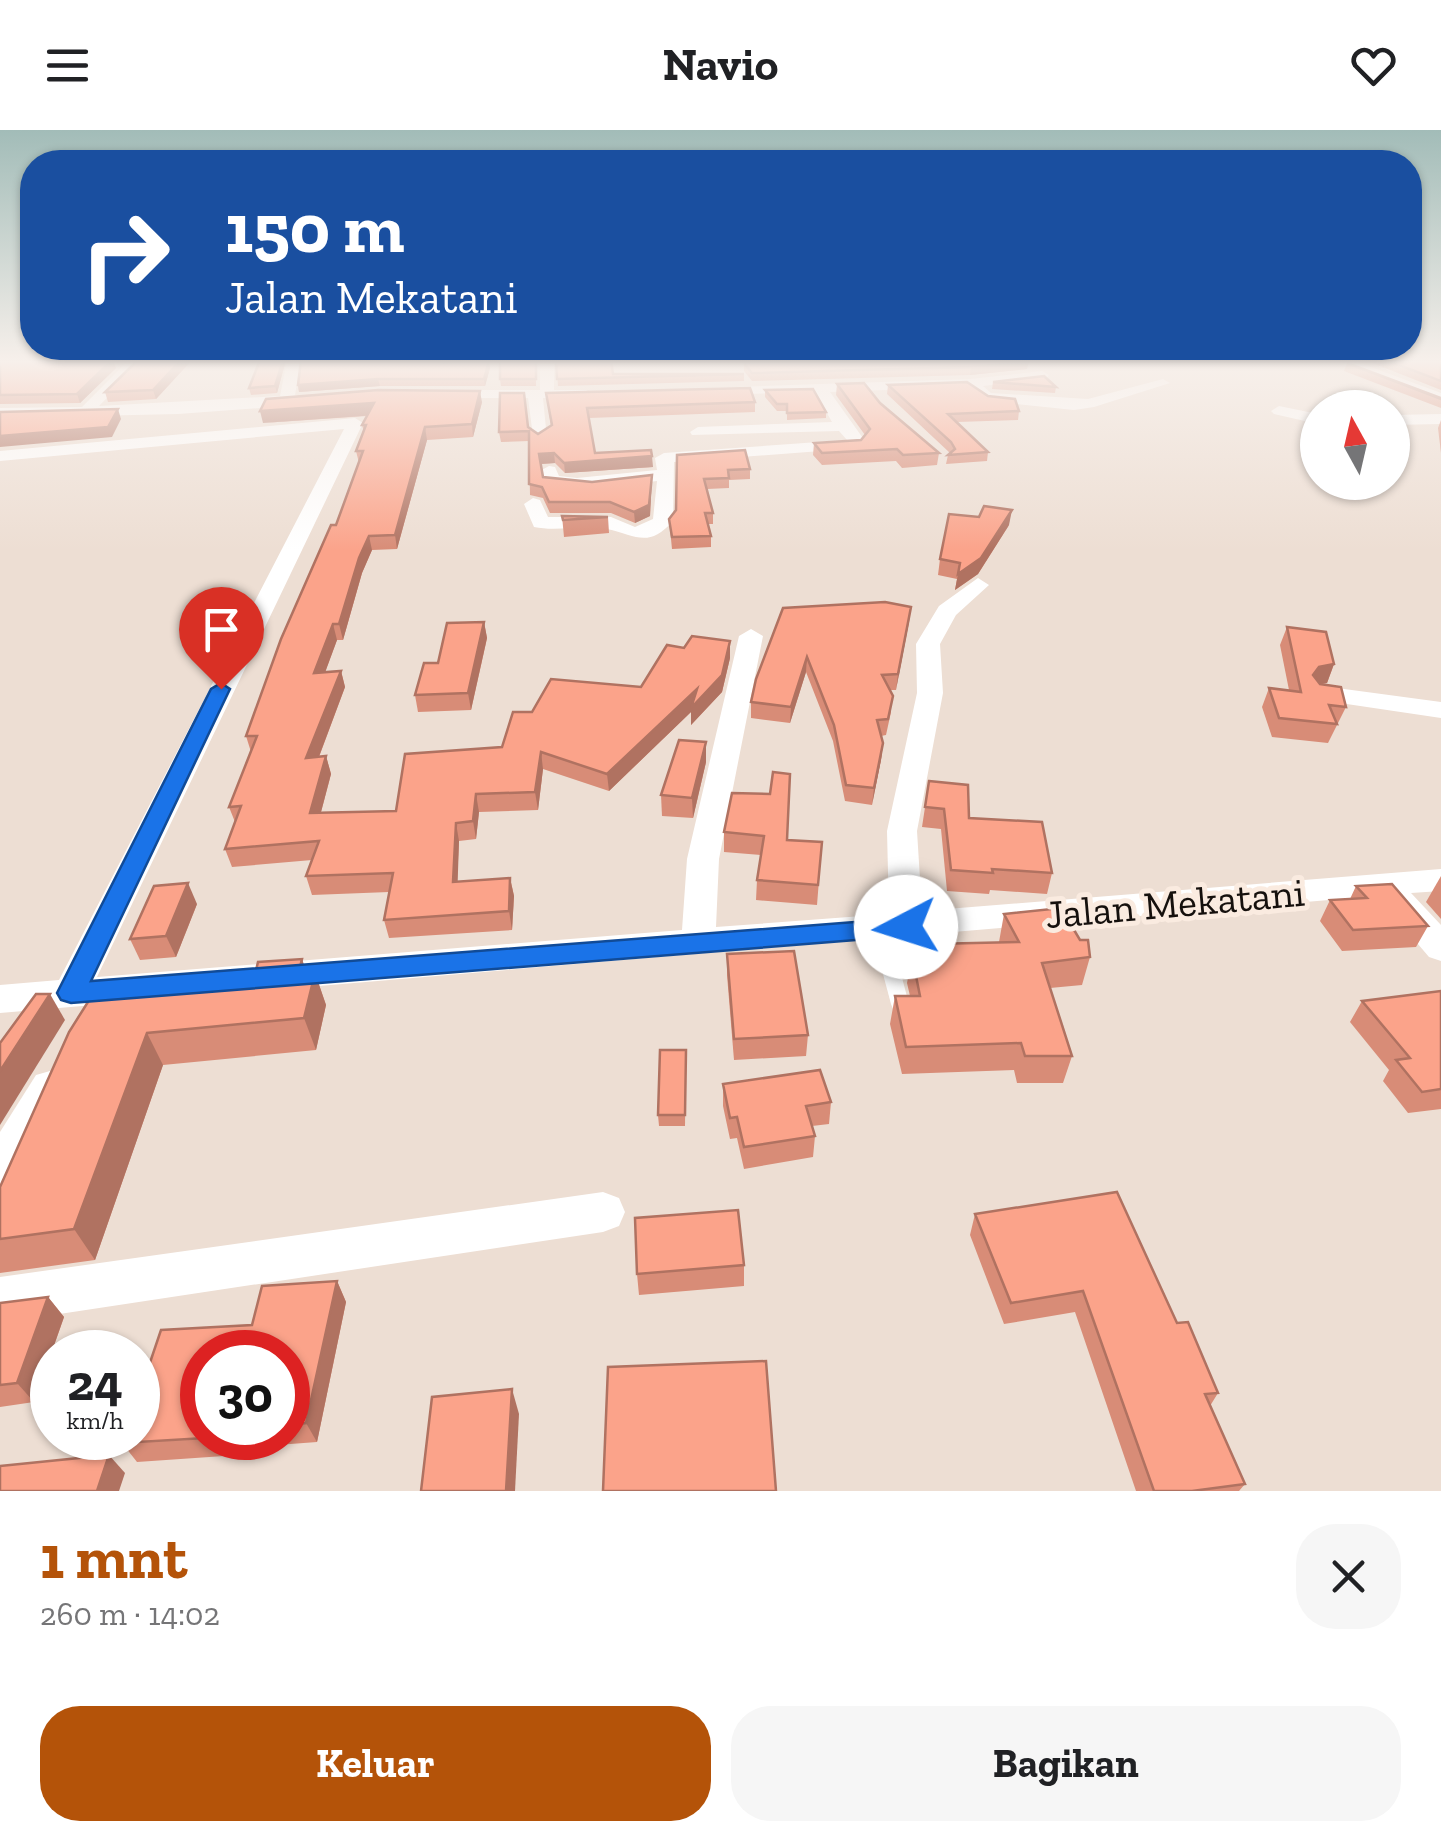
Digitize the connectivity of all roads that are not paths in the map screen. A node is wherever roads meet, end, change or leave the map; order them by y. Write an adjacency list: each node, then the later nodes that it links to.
1 (540, 424): 4 (street)
2 (843, 426): 3 (street); 7 (street)
3 (698, 432)
4 (540, 436)
5 (0, 456): 20 (street)
6 (549, 470): 7 (street)
7 (667, 474): 8 (street)
8 (533, 504)
9 (978, 585): 15 (street)
10 (751, 636): 16 (street)
11 (1322, 694): 12 (street)
12 (1441, 710)
13 (1441, 880): 14 (street, Jalan Mekatani)
14 (1386, 884): 15 (street, Jalan Mekatani); 17 (street)
15 (893, 928): 16 (street, Jalan Mekatani); 19 (lane)
16 (701, 944): 20 (street, Jalan Mekatani)
17 (1441, 948)
18 (0, 999): 20 (street, Jalan Mekatani)
19 (900, 1004)
20 (84, 1015): 21 (street)
21 (0, 1170)
22 (603, 1212): 23 (street)
23 (0, 1300)

